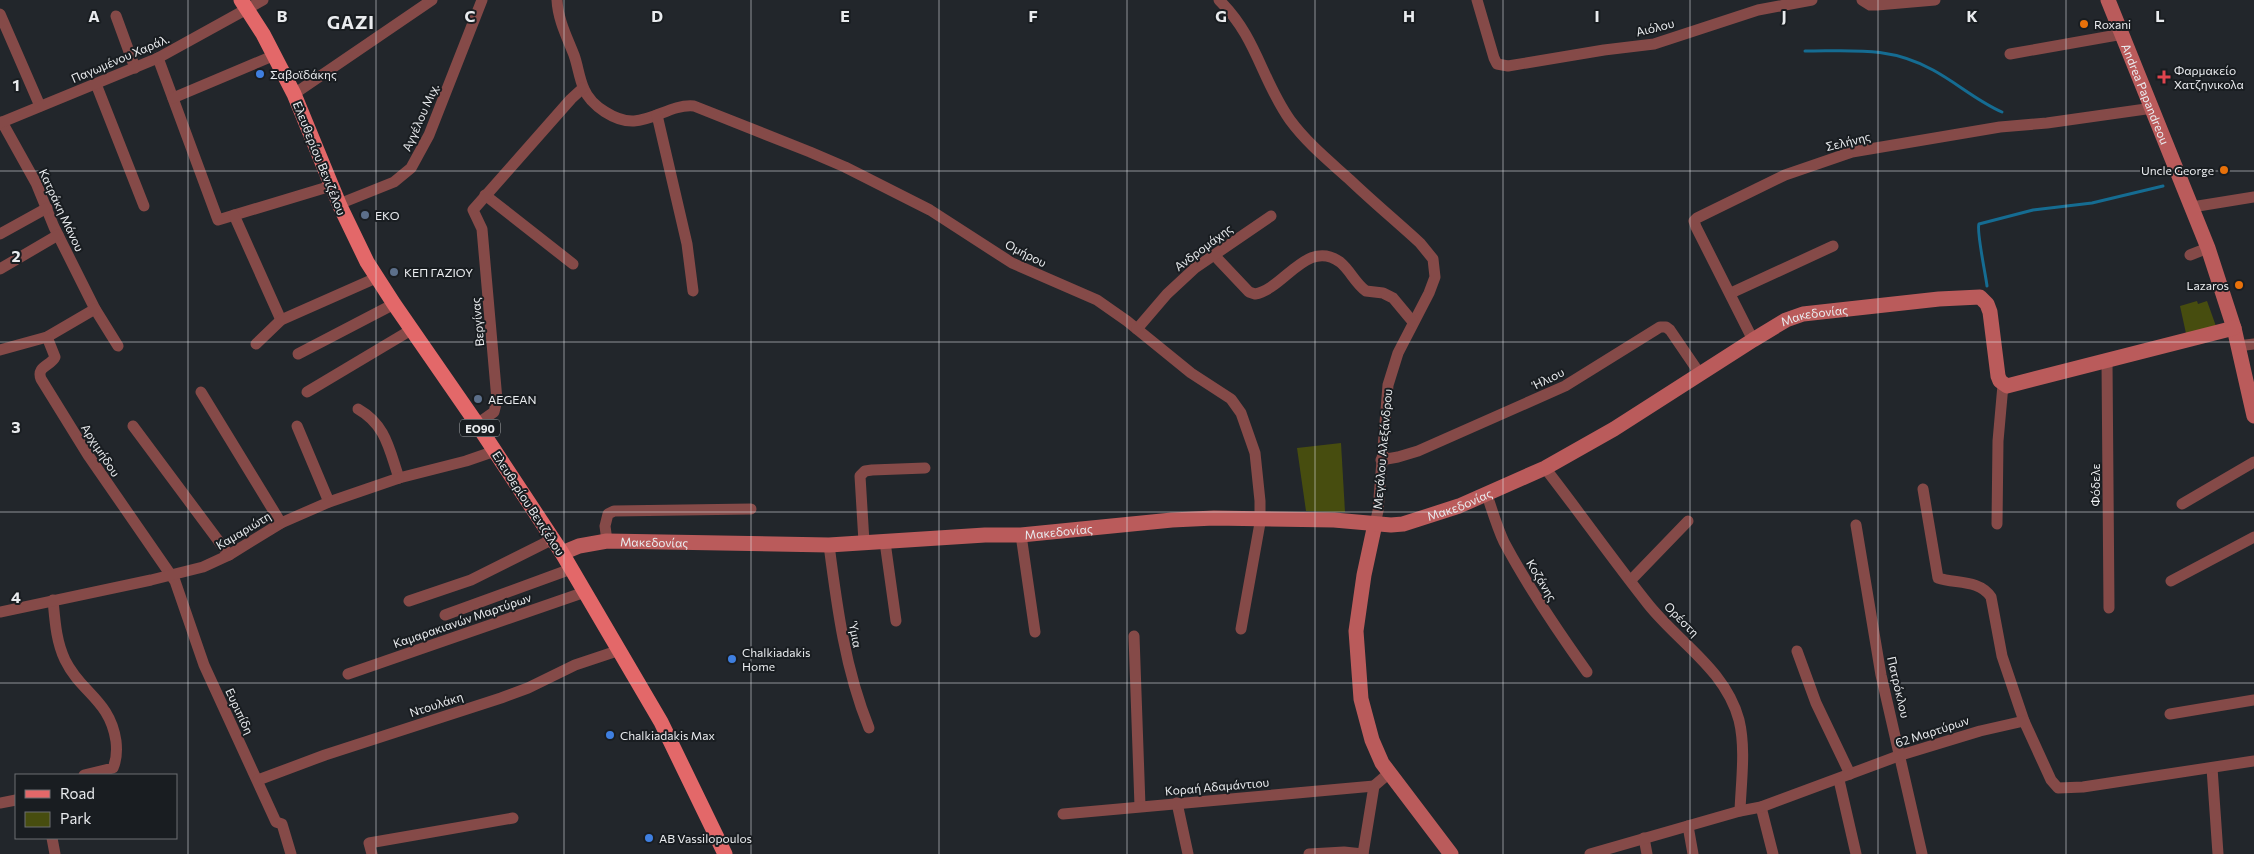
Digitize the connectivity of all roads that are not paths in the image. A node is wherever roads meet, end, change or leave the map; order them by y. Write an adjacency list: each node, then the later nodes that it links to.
1 (263, 0): 11 (street, Παγωμένου Χαράλ.)
2 (432, 0): 21 (street)
3 (482, 0): 30 (street, Αγγέλου Μιχ.)
4 (557, 0): 20 (street)
5 (1219, 0): 50 (street, Μεγάλου Αλεξάνδρου)
6 (1478, 0): 7 (street, Αιόλου)
7 (1812, 0)
8 (1862, 0): 9 (street)
9 (1935, 0)
10 (2108, 0): 14 (street, Andrea Papandreou)
11 (244, 5): 16 (main road, Ελευθερίου Βενιζέλου / ΕΟ90); 17 (street, Παγωμένου Χαράλ.)
12 (0, 14): 23 (street)
13 (116, 16): 18 (street)
14 (2123, 34): 15 (street); 24 (street, Andrea Papandreou)
15 (2010, 54)
16 (275, 56): 21 (main road, Ελευθερίου Βενιζέλου / ΕΟ90); 22 (street)
17 (158, 58): 18 (street, Παγωμένου Χαράλ.); 22 (street)
18 (135, 68): 19 (street, Παγωμένου Χαράλ.)
19 (96, 84): 23 (street, Παγωμένου Χαράλ.); 31 (street)
20 (583, 88): 25 (street, Ομήρου); 28 (street)
21 (294, 94): 27 (main road, Ελευθερίου Βενιζέλου / ΕΟ90)
22 (173, 98): 34 (street)
23 (40, 106): 26 (street, Παγωμένου Χαράλ.)
24 (2153, 108): 32 (street, Andrea Papandreou); 46 (street, Σελήνης)
25 (657, 115): 45 (street); 52 (street, Ομήρου)
26 (1, 123): 33 (street, Κατράκη Μάνου)
27 (331, 186): 30 (main road, Ελευθερίου Βενιζέλου / ΕΟ90); 34 (street)
28 (485, 195): 42 (street); 69 (street, Βεργίνας)
29 (2254, 197): 32 (street)
30 (339, 204): 44 (main road, Ελευθερίου Βενιζέλου / ΕΟ90)
31 (144, 206)
32 (2192, 207): 39 (street, Andrea Papandreou)
33 (47, 208): 36 (street); 37 (street, Κατράκη Μάνου)
34 (234, 215): 49 (street)
35 (1271, 216): 40 (street, Ανδρομάχης)
36 (0, 234)
37 (58, 235): 43 (street); 48 (street, Κατράκη Μάνου)
38 (1833, 246): 46 (street)
39 (2208, 248): 41 (street); 51 (street, Andrea Papandreou)
40 (1214, 255): 50 (street); 52 (street, Ανδρομάχης)
41 (2190, 255)
42 (573, 264)
43 (0, 269)
44 (376, 278): 47 (main road, Ελευθερίου Βενιζέλου / ΕΟ90); 49 (street)
45 (692, 291)
46 (1731, 294): 55 (street, Σελήνης)
47 (394, 304): 53 (main road, Ελευθερίου Βενιζέλου / ΕΟ90); 61 (street)
48 (95, 310): 54 (street); 58 (street, Κατράκη Μάνου)
49 (281, 320): 56 (street)
50 (1413, 322): 73 (street, Μεγάλου Αλεξάνδρου)
51 (2234, 328): 59 (street, Andrea Papandreou); 62 (street)
52 (1137, 329): 83 (street, Ομήρου)
53 (411, 330): 66 (street); 69 (main road, Ελευθερίου Βενιζέλου / ΕΟ90)
54 (47, 337): 60 (street); 99 (street, Αρχιμήδου)
55 (1754, 340): 63 (street, Μακεδονίας); 64 (street, Μακεδονίας)
56 (256, 344)
57 (2254, 344): 59 (street)
58 (118, 346)
59 (2238, 346): 68 (street, Andrea Papandreou)
60 (0, 350)
61 (298, 354)
62 (2107, 362): 64 (street); 105 (street, Φόδελε)
63 (1700, 374): 73 (street, Ήλιου); 76 (street, Μακεδονίας)
64 (2003, 385): 87 (street)
65 (201, 392): 85 (street)
66 (307, 392)
67 (358, 409): 77 (street)
68 (2254, 416)
69 (477, 424): 72 (main road, Ελευθερίου Βενιζέλου / ΕΟ90)
70 (133, 426): 97 (street)
71 (297, 426): 80 (street)
72 (495, 451): 77 (street, Καμαριώτη); 91 (main road, Ελευθερίου Βενιζέλου / ΕΟ90)
73 (1382, 460): 86 (street, Μεγάλου Αλεξάνδρου)
74 (2254, 462): 81 (street)
75 (925, 468): 93 (street)
76 (1545, 468): 79 (street, Μακεδονίας); 100 (street, Ορέστη)
77 (399, 478): 80 (street, Καμαριώτη)
78 (1924, 489): 118 (street)
79 (1487, 495): 86 (street, Μακεδονίας); 114 (street, Κοζάνης)
80 (329, 502): 85 (street, Καμαριώτη)
81 (2182, 504)
82 (752, 509): 92 (street)
83 (1260, 518): 86 (street, Μακεδονίας); 89 (street, Μακεδονίας); 109 (street, Ομήρου)
84 (1688, 521): 100 (street)
85 (281, 523): 97 (street, Καμαριώτη)
86 (1375, 524): 124 (street, Μεγάλου Αλεξάνδρου)
87 (1997, 524)
88 (1856, 525): 120 (street, Πατρόκλου)
89 (1021, 535): 94 (street, Μακεδονίας); 110 (street)
90 (2254, 537): 101 (street)
91 (553, 539): 96 (main road, Ελευθερίου Βενιζέλου / ΕΟ90); 104 (street)
92 (607, 541): 95 (street, Μακεδονίας); 96 (street, Μακεδονίας)
93 (864, 542): 94 (street, Μακεδονίας); 95 (street, Μακεδονίας)
94 (884, 542): 108 (street)
95 (829, 545): 119 (street, Ύμια)
96 (562, 553): 98 (main road, Ελευθερίου Βενιζέλου / ΕΟ90)
97 (229, 555): 99 (street, Καμαριώτη)
98 (571, 568): 102 (main road, Ελευθερίου Βενιζέλου / ΕΟ90); 107 (street)
99 (172, 575): 103 (street, Καμαριώτη); 126 (street, Ευριπίδη)
100 (1631, 580): 134 (street, Ορέστη)
101 (2171, 580)
102 (585, 592): 112 (main road, Ελευθερίου Βενιζέλου / ΕΟ90); 115 (street, Καμαρακιανών Μαρτύρων)
103 (53, 600): 106 (street, Καμαριώτη); 123 (street)
104 (409, 601)
105 (2109, 608)
106 (0, 612)
107 (445, 615)
108 (896, 621)
109 (1241, 628)
110 (1035, 632)
111 (1134, 636): 132 (street)
112 (620, 650): 126 (street, Ντουλάκη); 143 (main road, Ελευθερίου Βενιζέλου / ΕΟ90)
113 (1798, 651): 125 (street)
114 (1587, 672)
115 (348, 674)
116 (2254, 700): 117 (street)
117 (2170, 714)
118 (2024, 721): 120 (street, 62 Μαρτύρων); 122 (street)
119 (869, 728)
120 (1901, 755): 125 (street, 62 Μαρτύρων); 153 (street, Πατρόκλου)
121 (2254, 761): 122 (street)
122 (2212, 768): 154 (street)
123 (88, 774)
124 (1388, 774): 128 (street); 147 (street, Μεγάλου Αλεξάνδρου)
125 (1850, 774): 127 (street, 62 Μαρτύρων)
126 (258, 780): 141 (street, Ευριπίδη)
127 (1839, 780): 133 (street, 62 Μαρτύρων); 152 (street)
128 (1374, 786): 131 (street, Κοραή Αδαμάντιου); 146 (street)
129 (15, 800): 130 (street)
130 (0, 803)
131 (1177, 803): 132 (street, Κοραή Αδαμάντιου); 144 (street)
132 (1140, 806): 135 (street, Κοραή Αδαμάντιου)
133 (1761, 807): 134 (street, 62 Μαρτύρων); 151 (street)
134 (1740, 811): 137 (street, 62 Μαρτύρων)
135 (1063, 814)
136 (513, 818): 142 (street)
137 (1688, 826): 138 (street, 62 Μαρτύρων); 150 (street)
138 (1644, 838): 148 (street, 62 Μαρτύρων); 149 (street)
139 (52, 839): 140 (street)
140 (55, 854)
141 (291, 854)
142 (372, 854)
143 (725, 854)
144 (1188, 854)
145 (1309, 854): 146 (street)
146 (1363, 854)
147 (1451, 854)
148 (1590, 854)
149 (1647, 854)
150 (1693, 854)
151 (1773, 854)
152 (1856, 854)
153 (1922, 854)
154 (2218, 854)

